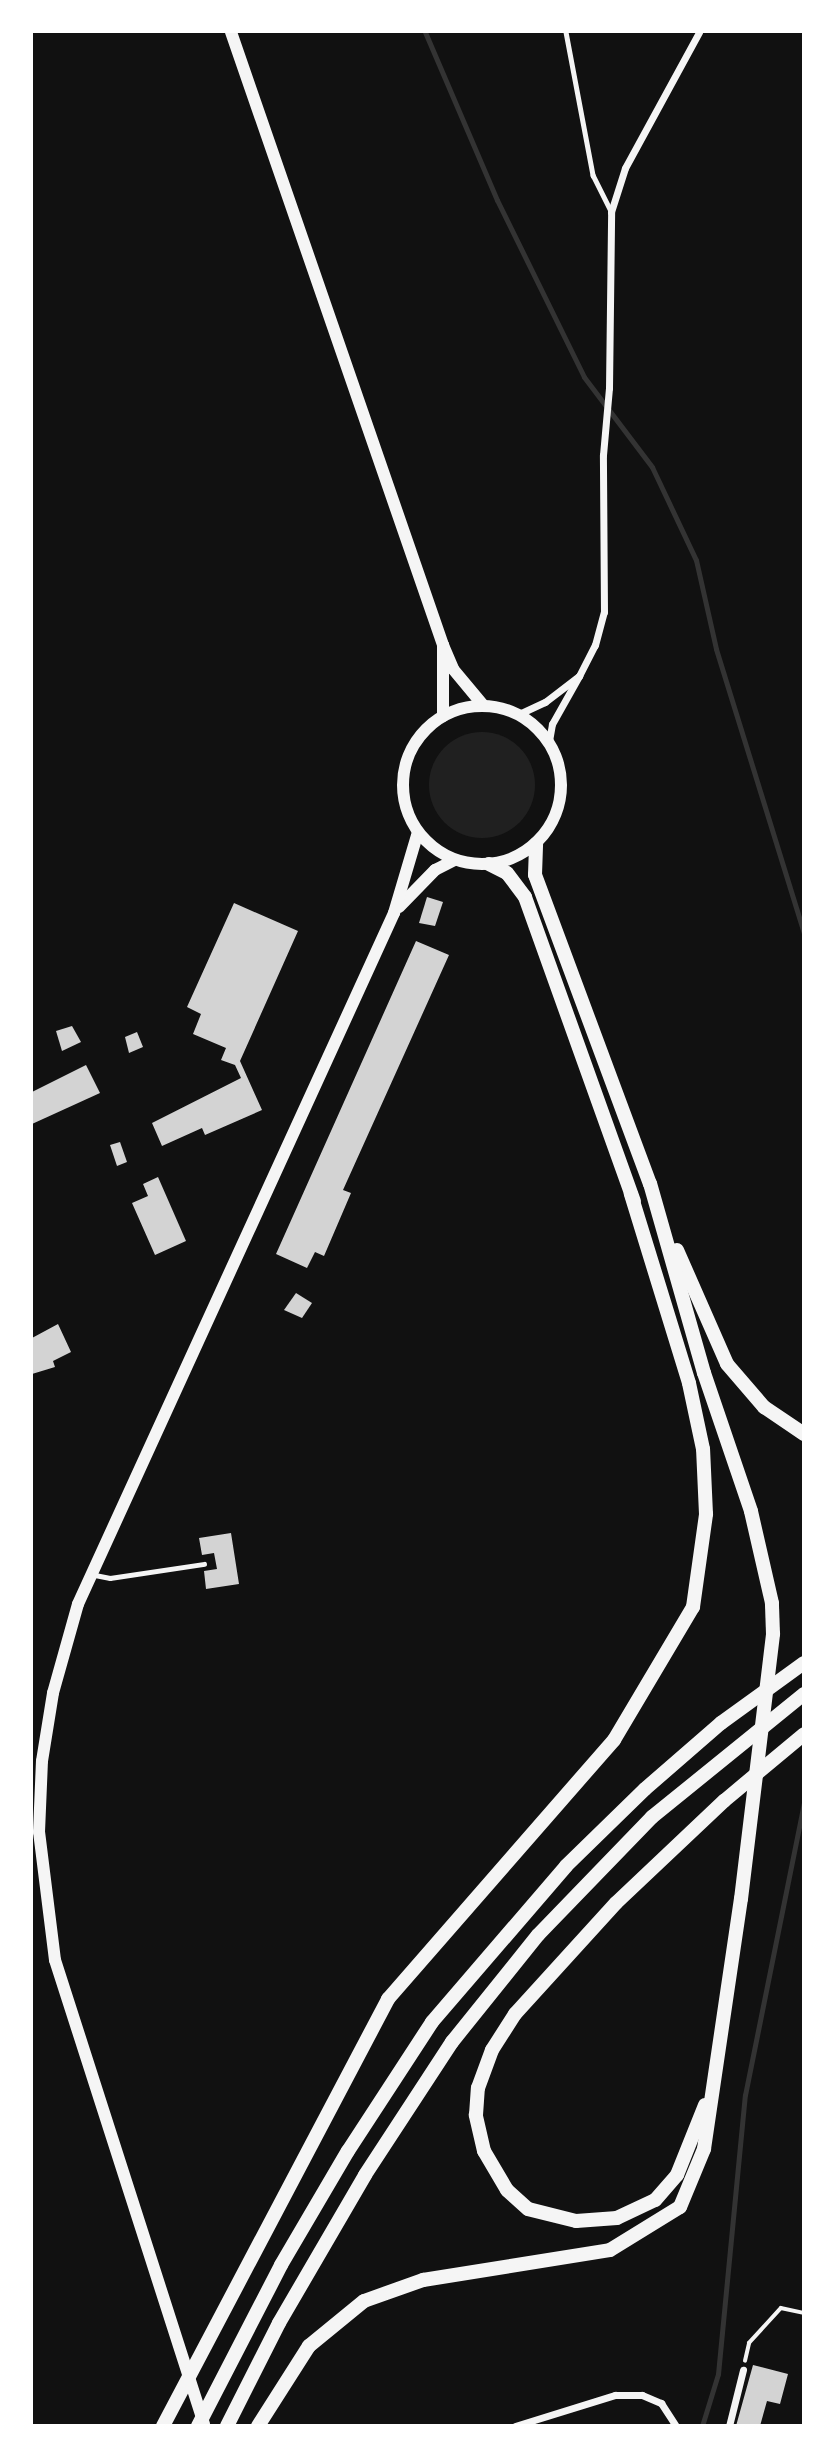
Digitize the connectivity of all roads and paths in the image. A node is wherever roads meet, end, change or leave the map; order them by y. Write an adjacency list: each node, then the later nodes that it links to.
1 (231, 32): 5 (main road)
2 (566, 32): 4 (lane)
3 (699, 32): 4 (street)
4 (611, 212): 6 (street)
5 (443, 645): 7 (main road); 9 (main road)
6 (579, 676): 8 (street); 10 (street)
7 (483, 705): 8 (main road); 9 (main road)
8 (519, 714): 10 (main road)
9 (443, 716): 11 (main road)
10 (549, 741): 12 (main road)
11 (418, 832): 13 (main road); 15 (main road)
12 (536, 844): 14 (main road); 16 (highway)
13 (455, 860): 14 (main road); 15 (main road)
14 (489, 864): 17 (highway)
15 (394, 913): 21 (main road)
16 (650, 1184): 18 (highway); 19 (highway)
17 (631, 1194): 18 (highway); 30 (highway)
18 (704, 1373): 26 (highway)
19 (803, 1434)
20 (204, 1564): 21 (lane)
21 (91, 1574): 25 (main road)
22 (803, 1663): 31 (highway)
23 (803, 1694): 33 (highway)
24 (803, 1734): 26 (highway)
25 (37, 1762): 32 (main road)
26 (714, 2081): 29 (highway)
27 (803, 2313): 28 (path)
28 (743, 2370): 36 (street)
29 (259, 2423)
30 (163, 2426)
31 (198, 2426)
32 (205, 2426)
33 (227, 2426)
34 (515, 2426): 35 (street)
35 (676, 2426)
36 (729, 2426)

